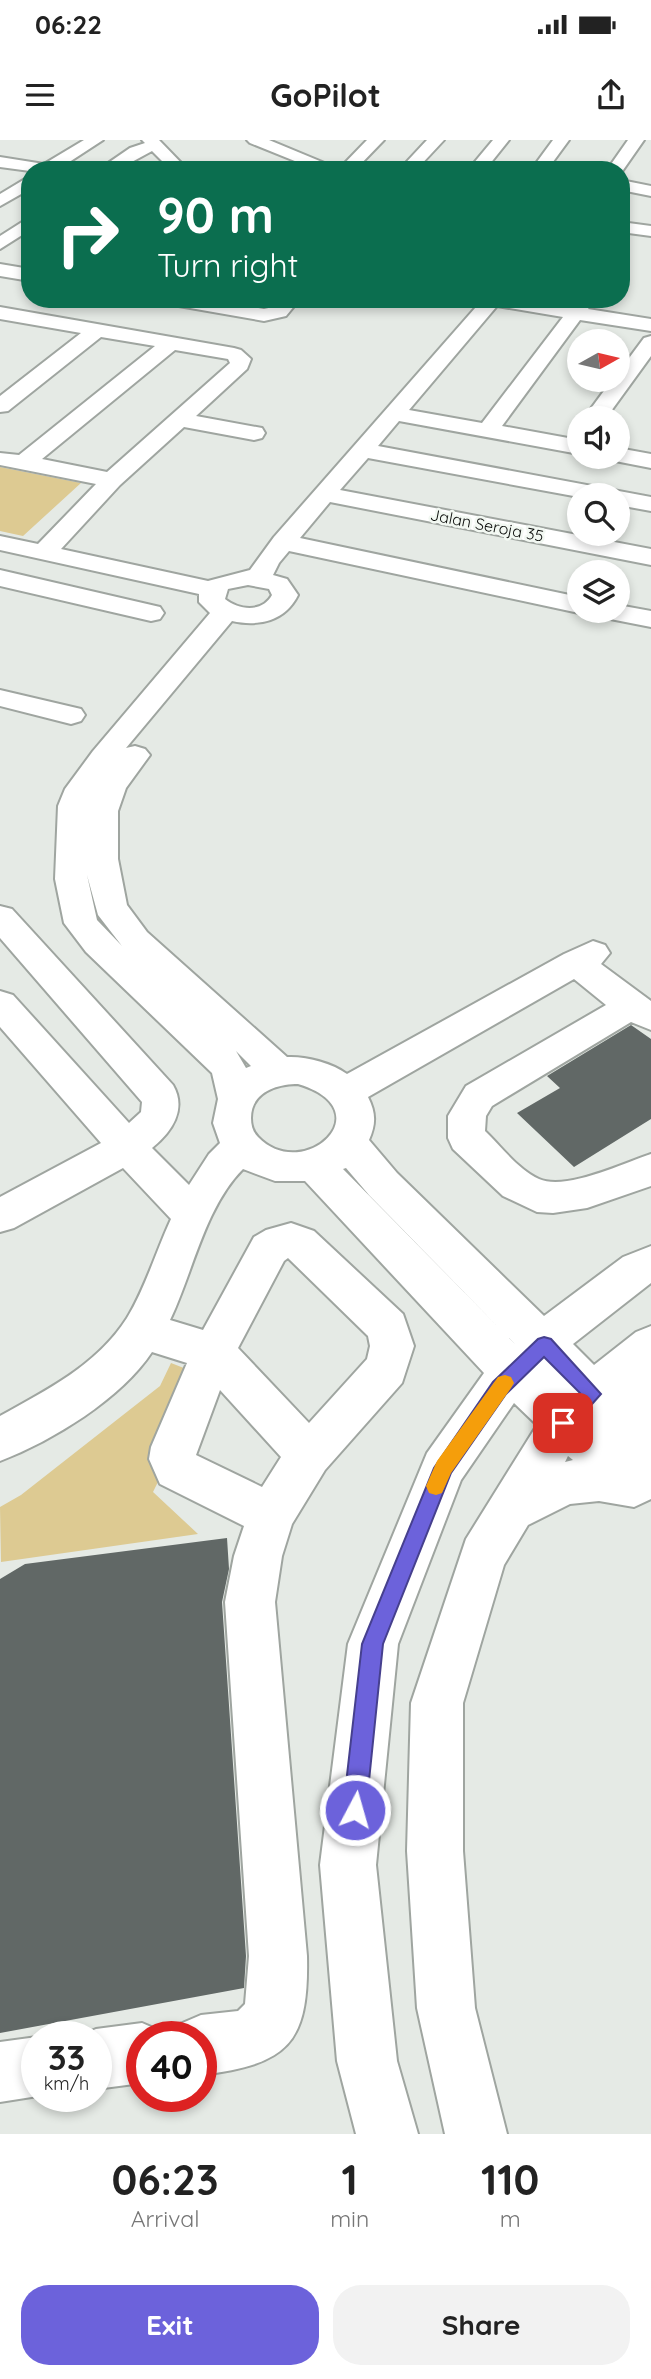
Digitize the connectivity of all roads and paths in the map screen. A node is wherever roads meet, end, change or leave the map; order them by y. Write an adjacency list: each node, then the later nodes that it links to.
1 (95, 140): 12 (street)
2 (255, 140): 15 (street)
3 (376, 140): 16 (street)
4 (436, 140): 17 (street)
5 (502, 140): 18 (street)
6 (561, 140): 19 (street)
7 (153, 142): 13 (street); 14 (street)
8 (634, 143): 10 (street); 20 (street)
9 (19, 145): 11 (street)
10 (651, 149)
11 (0, 156)
12 (60, 161)
13 (120, 161)
14 (171, 161)
15 (309, 161)
16 (351, 161)
17 (416, 161)
18 (484, 161)
19 (546, 161)
20 (621, 161)
21 (0, 162): 22 (street)
22 (21, 165)
23 (21, 187): 26 (street)
24 (630, 187): 25 (street)
25 (651, 191)
26 (0, 201)
27 (630, 228): 29 (street)
28 (21, 229): 30 (street)
29 (651, 231)
30 (0, 244): 31 (street)
31 (20, 248)
32 (0, 270): 33 (street)
33 (21, 274)
34 (234, 308): 35 (street)
35 (281, 308)
36 (486, 308): 48 (street)
37 (579, 308): 50 (street)
38 (589, 308): 41 (street)
39 (0, 313): 40 (street)
40 (23, 318): 42 (street); 43 (street)
41 (651, 324)
42 (99, 329): 44 (street); 46 (street)
43 (0, 334)
44 (172, 342): 49 (street); 58 (street)
45 (651, 342): 47 (street)
46 (0, 406)
47 (604, 406)
48 (395, 414): 50 (street); 53 (street)
49 (180, 420): 51 (street); 59 (street)
50 (487, 431): 52 (street)
51 (254, 433)
52 (567, 442)
53 (361, 450): 60 (street); 62 (street)
54 (630, 457): 57 (street)
55 (0, 458): 58 (street)
56 (567, 459): 62 (street)
57 (651, 461)
58 (23, 463): 59 (street)
59 (111, 480): 68 (street)
60 (324, 494): 65 (street, Jalan Seroja 35); 66 (street)
61 (567, 497): 62 (street)
62 (539, 498): 65 (street)
63 (630, 500): 64 (street)
64 (651, 504)
65 (517, 531): 69 (street, Jalan Seroja 35)
66 (283, 542): 70 (street); 72 (street)
67 (0, 543): 68 (street)
68 (45, 551): 73 (street)
69 (637, 561)
70 (260, 577): 73 (street); 73 (street)
71 (0, 578): 74 (street)
72 (567, 602)
73 (229, 606): 82 (street); 84 (street)
74 (151, 613)
75 (630, 615): 76 (street)
76 (651, 619)
77 (0, 698): 78 (street)
78 (71, 715)
79 (0, 917): 86 (street)
80 (0, 1004): 86 (street)
81 (641, 1012): 83 (street); 89 (street)
82 (279, 1071): 83 (street); 84 (street)
83 (347, 1091): 85 (street)
84 (236, 1098): 87 (street)
85 (348, 1143): 88 (street); 96 (street)
86 (127, 1147): 90 (street); 91 (street)
87 (241, 1147): 88 (street); 91 (street)
88 (314, 1165): 96 (street)
89 (651, 1170)
90 (0, 1216)
91 (194, 1216): 93 (street)
92 (651, 1263): 96 (street)
93 (143, 1331): 95 (street); 99 (street)
94 (651, 1345): 98 (street)
95 (214, 1352): 100 (street); 100 (street); 103 (street)
96 (529, 1359): 98 (street); 107 (street)
97 (651, 1365): 101 (street)
98 (577, 1408): 101 (street); 102 (street)
99 (0, 1440)
100 (309, 1455): 103 (street)
101 (646, 1468): 102 (street)
102 (511, 1509): 108 (street)
103 (271, 1515): 104 (street)
104 (217, 2043)
105 (21, 2069): 106 (street)
106 (0, 2072)
107 (387, 2134)
108 (476, 2134)

